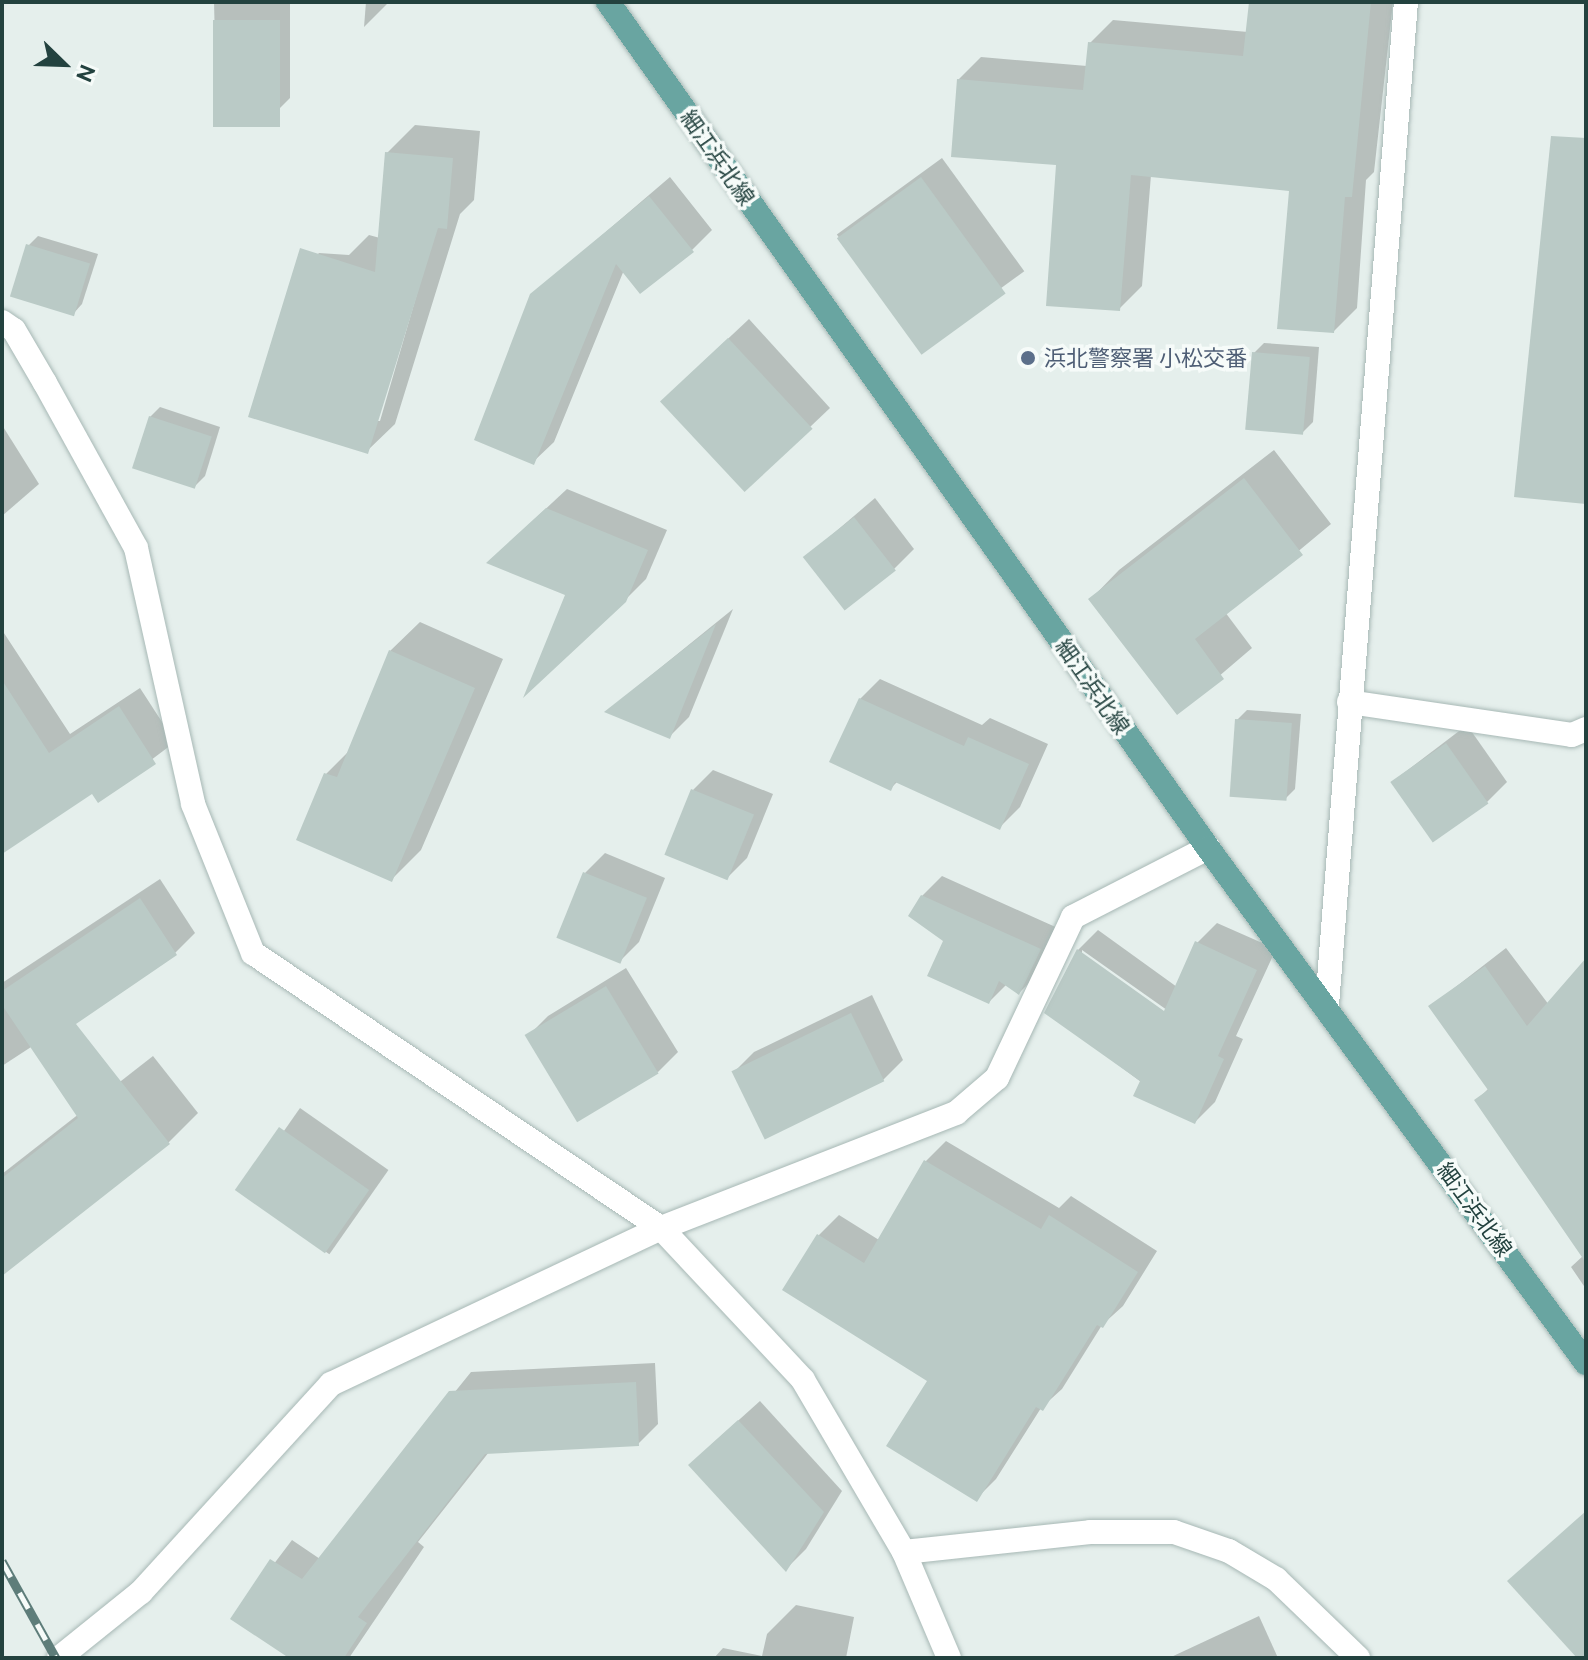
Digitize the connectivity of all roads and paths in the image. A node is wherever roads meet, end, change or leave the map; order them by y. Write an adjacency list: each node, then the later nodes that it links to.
1 (608, 2): 6 (main road, 細江浜北線)
2 (1406, 2): 4 (street)
3 (2, 322): 8 (street)
4 (1349, 702): 5 (street); 7 (street)
5 (1581, 737)
6 (1208, 848): 7 (main road, 細江浜北線); 8 (street)
7 (1327, 1005): 9 (main road, 細江浜北線)
8 (661, 1228): 10 (street); 11 (street)
9 (1586, 1363)
10 (904, 1552): 12 (street); 13 (street)
11 (59, 1658)
12 (949, 1658)
13 (1358, 1658)

